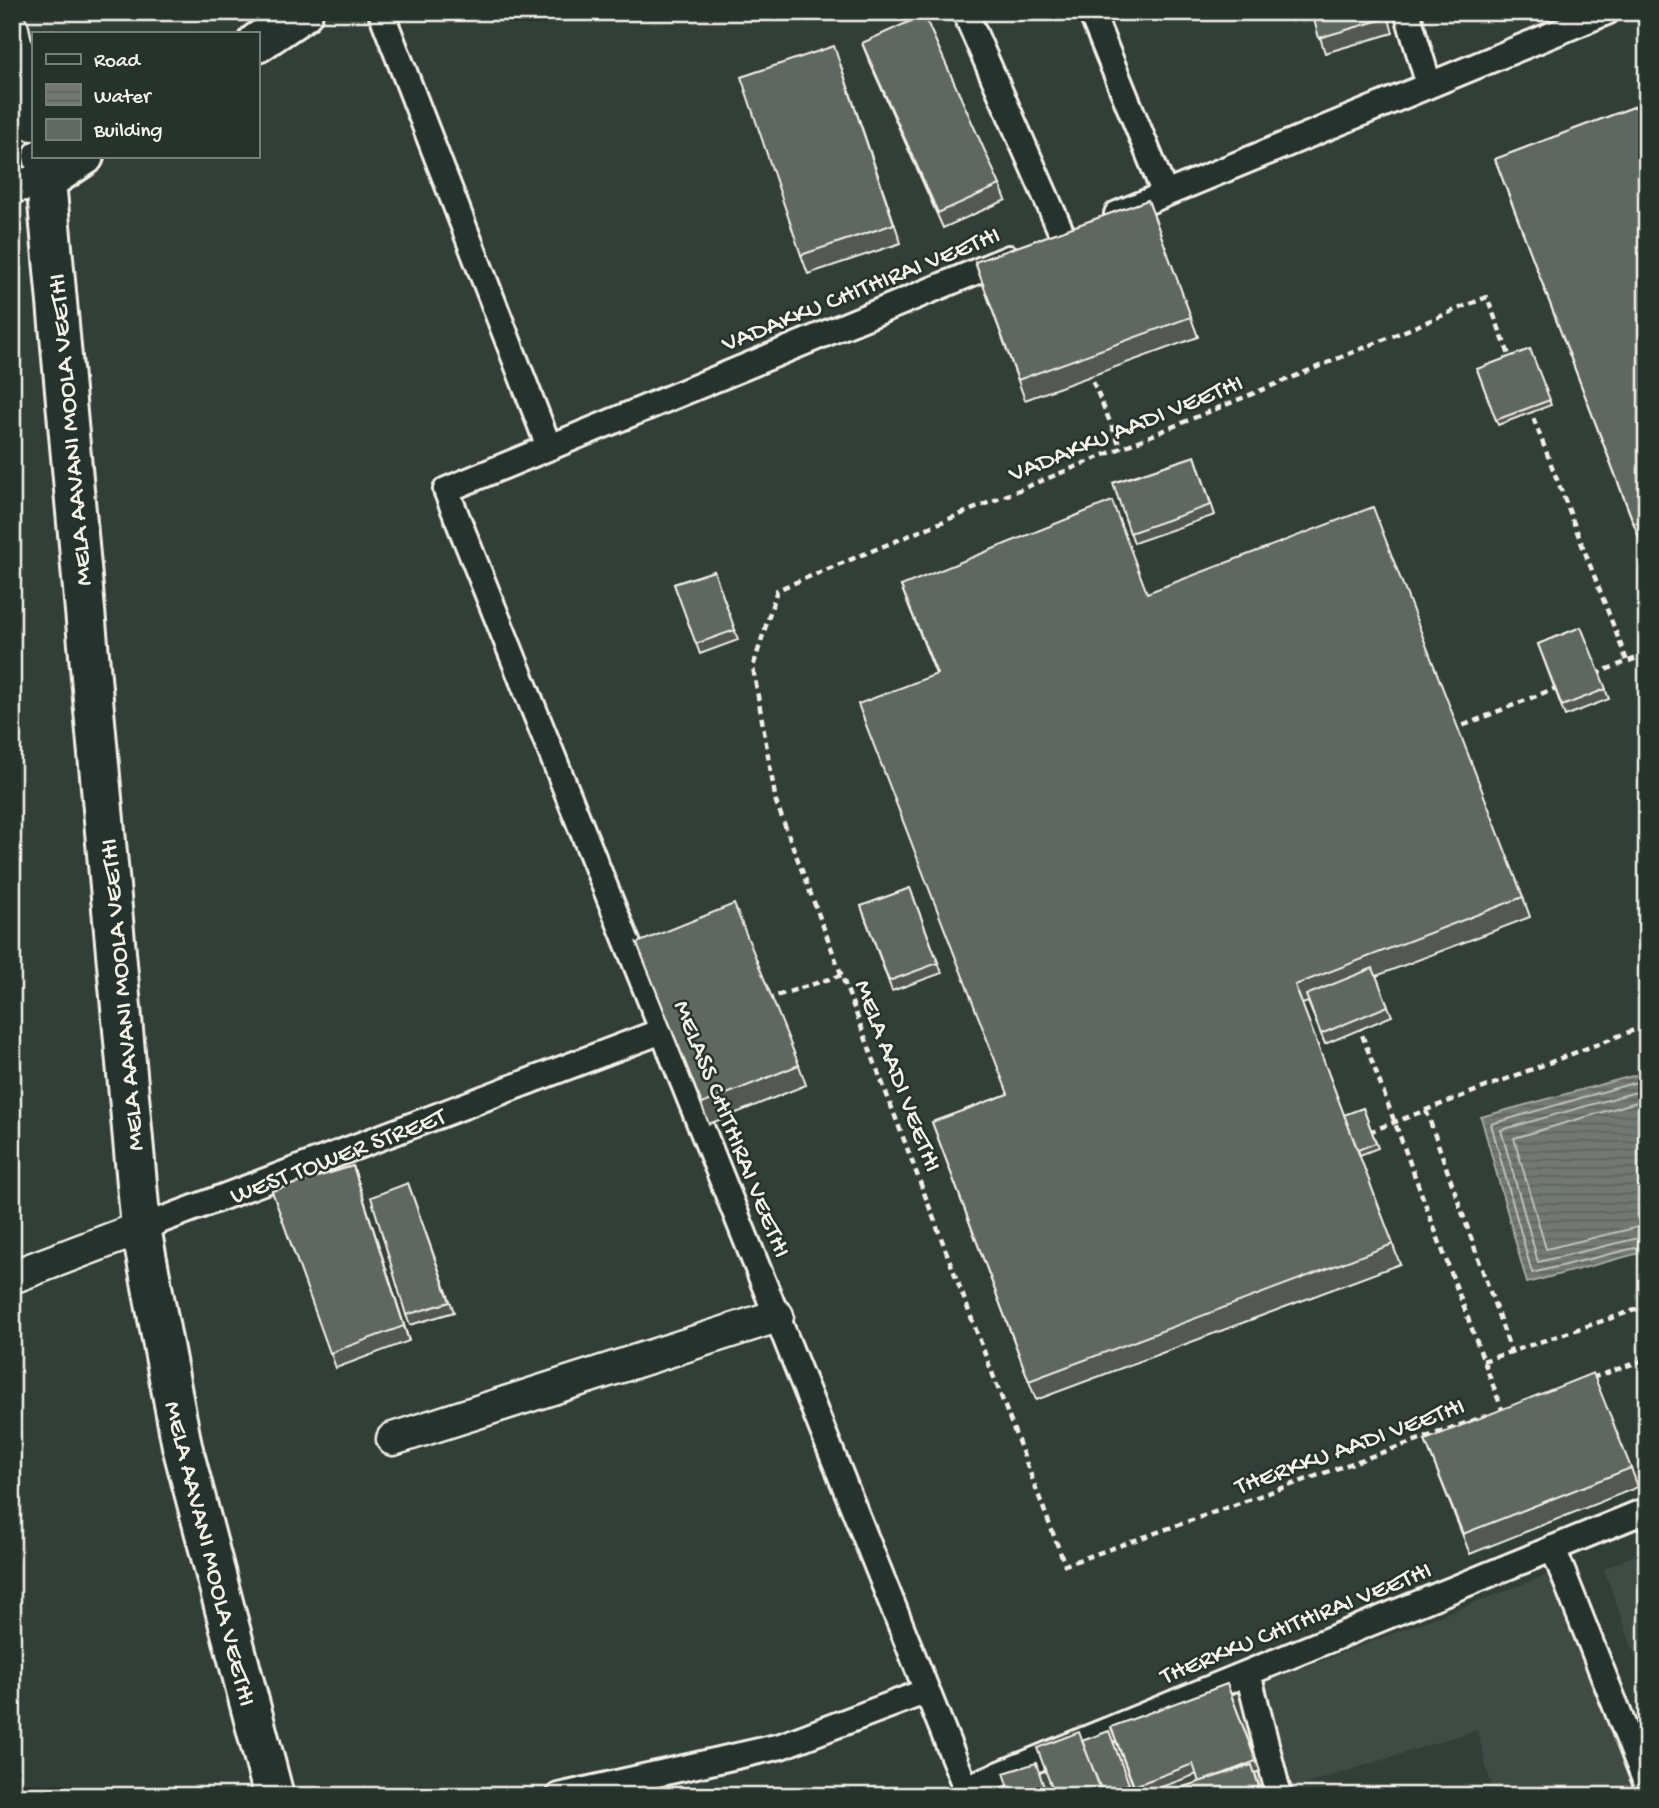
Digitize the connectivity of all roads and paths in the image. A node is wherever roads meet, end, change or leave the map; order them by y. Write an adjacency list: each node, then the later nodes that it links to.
1 (303, 12): 8 (main road)
2 (381, 12): 18 (street)
3 (965, 12): 14 (street)
4 (1091, 12): 13 (street)
5 (1407, 12): 9 (street)
6 (1607, 12): 9 (street, VADAKKU CHITHIRAI VEETHI)
7 (12, 29): 10 (street)
8 (259, 42)
9 (1429, 85): 13 (street, VADAKKU CHITHIRAI VEETHI)
10 (32, 119)
11 (78, 158): 12 (main road)
12 (33, 174): 35 (main road, MELA AAVANI MOOLA VEETHI)
13 (1165, 194): 14 (street, VADAKKU CHITHIRAI VEETHI)
14 (1063, 236): 18 (street, VADAKKU CHITHIRAI VEETHI)
15 (1512, 362): 19 (path, VADAKKU AADI VEETHI)
16 (1087, 366): 19 (path)
17 (1527, 401): 23 (path)
18 (549, 447): 20 (street, VADAKKU CHITHIRAI VEETHI)
19 (1121, 448): 21 (path, VADAKKU AADI VEETHI)
20 (446, 490): 31 (street, MELASS CHITHIRAI VEETHI)
21 (777, 590): 27 (path, MELA AADI VEETHI)
22 (1647, 654): 23 (path)
23 (1627, 661): 24 (path)
24 (1587, 677)
25 (1566, 684): 26 (path)
26 (1449, 731)
27 (842, 975): 28 (path); 49 (path, MELA AADI VEETHI)
28 (760, 1000)
29 (1355, 1015): 33 (path)
30 (1647, 1025): 32 (path)
31 (662, 1031): 35 (street, WEST TOWER STREET); 38 (street, MELASS CHITHIRAI VEETHI)
32 (1425, 1110): 33 (path); 39 (path)
33 (1394, 1122): 34 (path); 41 (path)
34 (1362, 1134)
35 (141, 1228): 36 (street, WEST TOWER STREET); 54 (main road, MELA AAVANI MOOLA VEETHI)
36 (12, 1277)
37 (1647, 1306): 39 (path)
38 (777, 1316): 46 (street); 51 (street, MELASS CHITHIRAI VEETHI)
39 (1512, 1354): 41 (path)
40 (1647, 1359): 42 (path)
41 (1483, 1362): 44 (path)
42 (1581, 1382)
43 (1515, 1405): 44 (path, THERKKU AADI VEETHI)
44 (1502, 1410): 45 (path); 49 (path, THERKKU AADI VEETHI)
45 (1506, 1419)
46 (393, 1439)
47 (1647, 1510): 48 (street, THERKKU CHITHIRAI VEETHI)
48 (1553, 1548): 50 (street, THERKKU CHITHIRAI VEETHI); 52 (street)
49 (1065, 1565)
50 (1248, 1672): 53 (street, THERKKU CHITHIRAI VEETHI); 56 (street)
51 (927, 1691): 53 (street, MELASS CHITHIRAI VEETHI); 55 (street)
52 (1647, 1785)
53 (967, 1792)
54 (274, 1796)
55 (559, 1796)
56 (1279, 1796)

